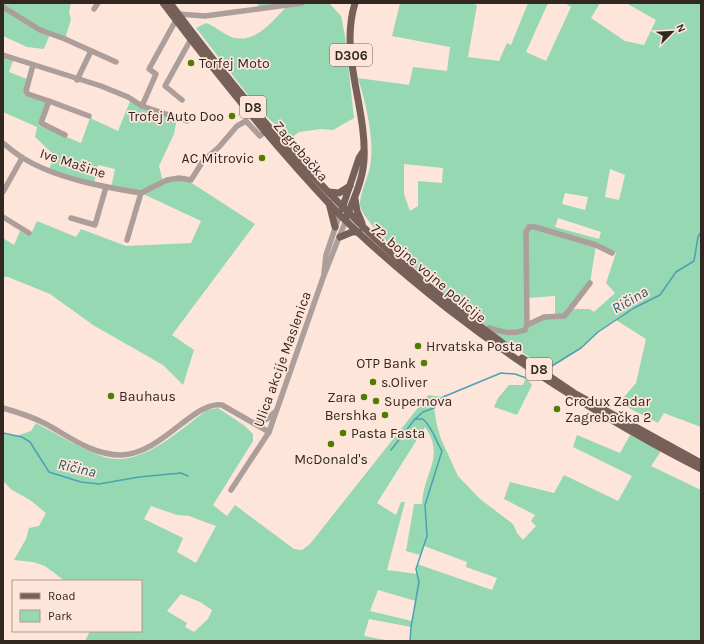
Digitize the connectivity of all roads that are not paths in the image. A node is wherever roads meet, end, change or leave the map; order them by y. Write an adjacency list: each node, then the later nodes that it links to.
1 (98, 3): 8 (street)
2 (163, 3): 9 (main road, Zagrebačka / D8)
3 (170, 3): 9 (main road, Zagrebačka / D8)
4 (295, 3): 5 (street); 9 (street)
5 (302, 3)
6 (355, 3): 24 (main road, D306)
7 (3, 7): 11 (street)
8 (94, 9)
9 (177, 17): 10 (main road, Zagrebačka / D8); 18 (street); 29 (main road, Zagrebačka / D8)
10 (191, 39): 16 (street); 21 (main road, Zagrebačka / D8)
11 (91, 51): 13 (street); 15 (street)
12 (3, 54): 14 (street)
13 (116, 62)
14 (33, 65): 15 (street); 17 (street)
15 (77, 80): 18 (street)
16 (182, 100)
17 (49, 102): 19 (street); 22 (street)
18 (142, 106): 20 (street)
19 (89, 116)
20 (187, 121)
21 (266, 131): 30 (street); 32 (main road, Zagrebačka / D8)
22 (65, 135)
23 (3, 143): 25 (street, Ive Mašine)
24 (364, 152): 26 (main road, D306); 31 (main road, D306)
25 (22, 158): 27 (street, Ive Mašine); 28 (street)
26 (350, 186): 29 (main road); 33 (main road, D306)
27 (106, 187): 30 (street, Ive Mašine); 37 (street)
28 (3, 192)
29 (329, 192): 33 (main road, Zagrebačka / D8)
30 (141, 193): 43 (street)
31 (355, 194): 34 (main road, D306); 40 (main road)
32 (328, 201): 35 (main road, Zagrebačka / D8); 39 (main road)
33 (343, 206): 34 (main road, Zagrebačka / D8); 35 (main road)
34 (349, 212): 38 (main road); 40 (main road, 72. bojne vojne policije / D8)
35 (340, 214): 38 (main road, Zagrebačka / D8); 39 (street, Ulica akcije Maslenica)
36 (3, 217): 41 (street)
37 (71, 218)
38 (346, 220): 40 (main road, 72. bojne vojne policije / D8); 42 (street, Ulica akcije Maslenica)
39 (335, 227): 45 (street, Ulica akcije Maslenica)
40 (361, 230): 42 (main road); 48 (main road, 72. bojne vojne policije / D8); 54 (main road, 72. bojne vojne policije / D8)
41 (30, 233)
42 (340, 237): 45 (street, Ulica akcije Maslenica)
43 (127, 240)
44 (612, 253): 47 (street)
45 (324, 275): 50 (street, Ulica akcije Maslenica)
46 (590, 283): 47 (street)
47 (527, 325): 48 (street)
48 (485, 331): 53 (main road, 72. bojne vojne policije / D8)
49 (3, 408): 51 (street)
50 (276, 411): 51 (street); 52 (street, Ulica akcije Maslenica)
51 (255, 424): 52 (street)
52 (269, 432): 55 (street, Ulica akcije Maslenica)
53 (701, 463)
54 (701, 469)
55 (231, 490)

